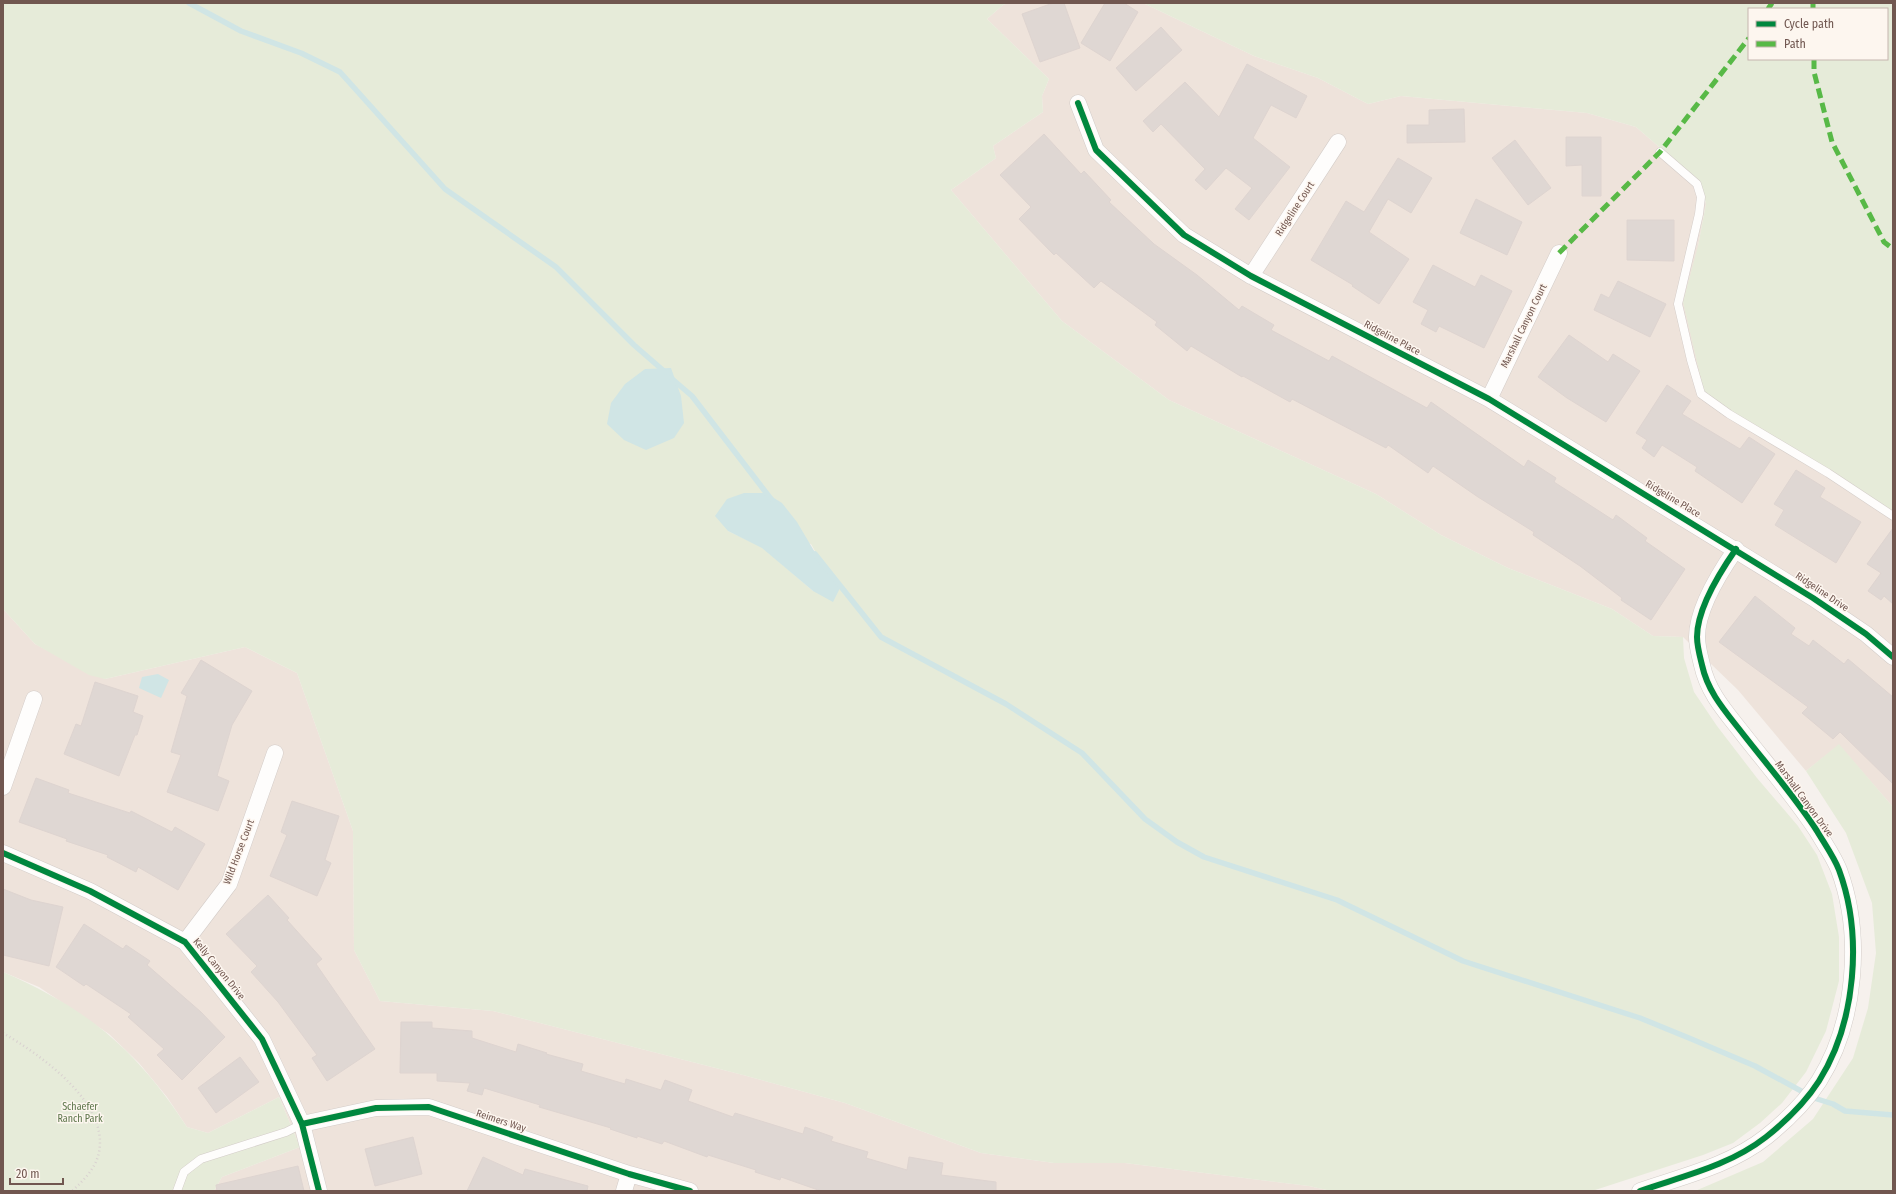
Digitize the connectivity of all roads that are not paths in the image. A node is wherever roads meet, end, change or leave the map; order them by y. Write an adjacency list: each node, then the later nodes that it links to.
1 (1078, 103): 5 (street, Ridgeline Place)
2 (1338, 142): 5 (street, Ridgeline Court)
3 (1660, 152): 7 (lane)
4 (1559, 253): 6 (street, Marshall Canyon Court)
5 (1251, 276): 6 (street, Ridgeline Place)
6 (1489, 399): 8 (street, Ridgeline Place)
7 (1893, 516)
8 (1736, 549): 9 (street, Ridgeline Drive); 21 (street, Marshall Canyon Drive)
9 (1893, 657)
10 (34, 699): 12 (street)
11 (275, 753): 14 (street, Wild Horse Court)
12 (3, 787)
13 (3, 853): 14 (street, Kelly Canyon Drive)
14 (185, 942): 15 (street, Kelly Canyon Drive)
15 (302, 1124): 16 (street, Reimers Way); 17 (lane); 18 (street, Kelly Canyon Drive)
16 (629, 1174): 19 (street); 20 (street, Reimers Way)
17 (177, 1191)
18 (320, 1191)
19 (624, 1191)
20 (690, 1191)
21 (1640, 1191)

